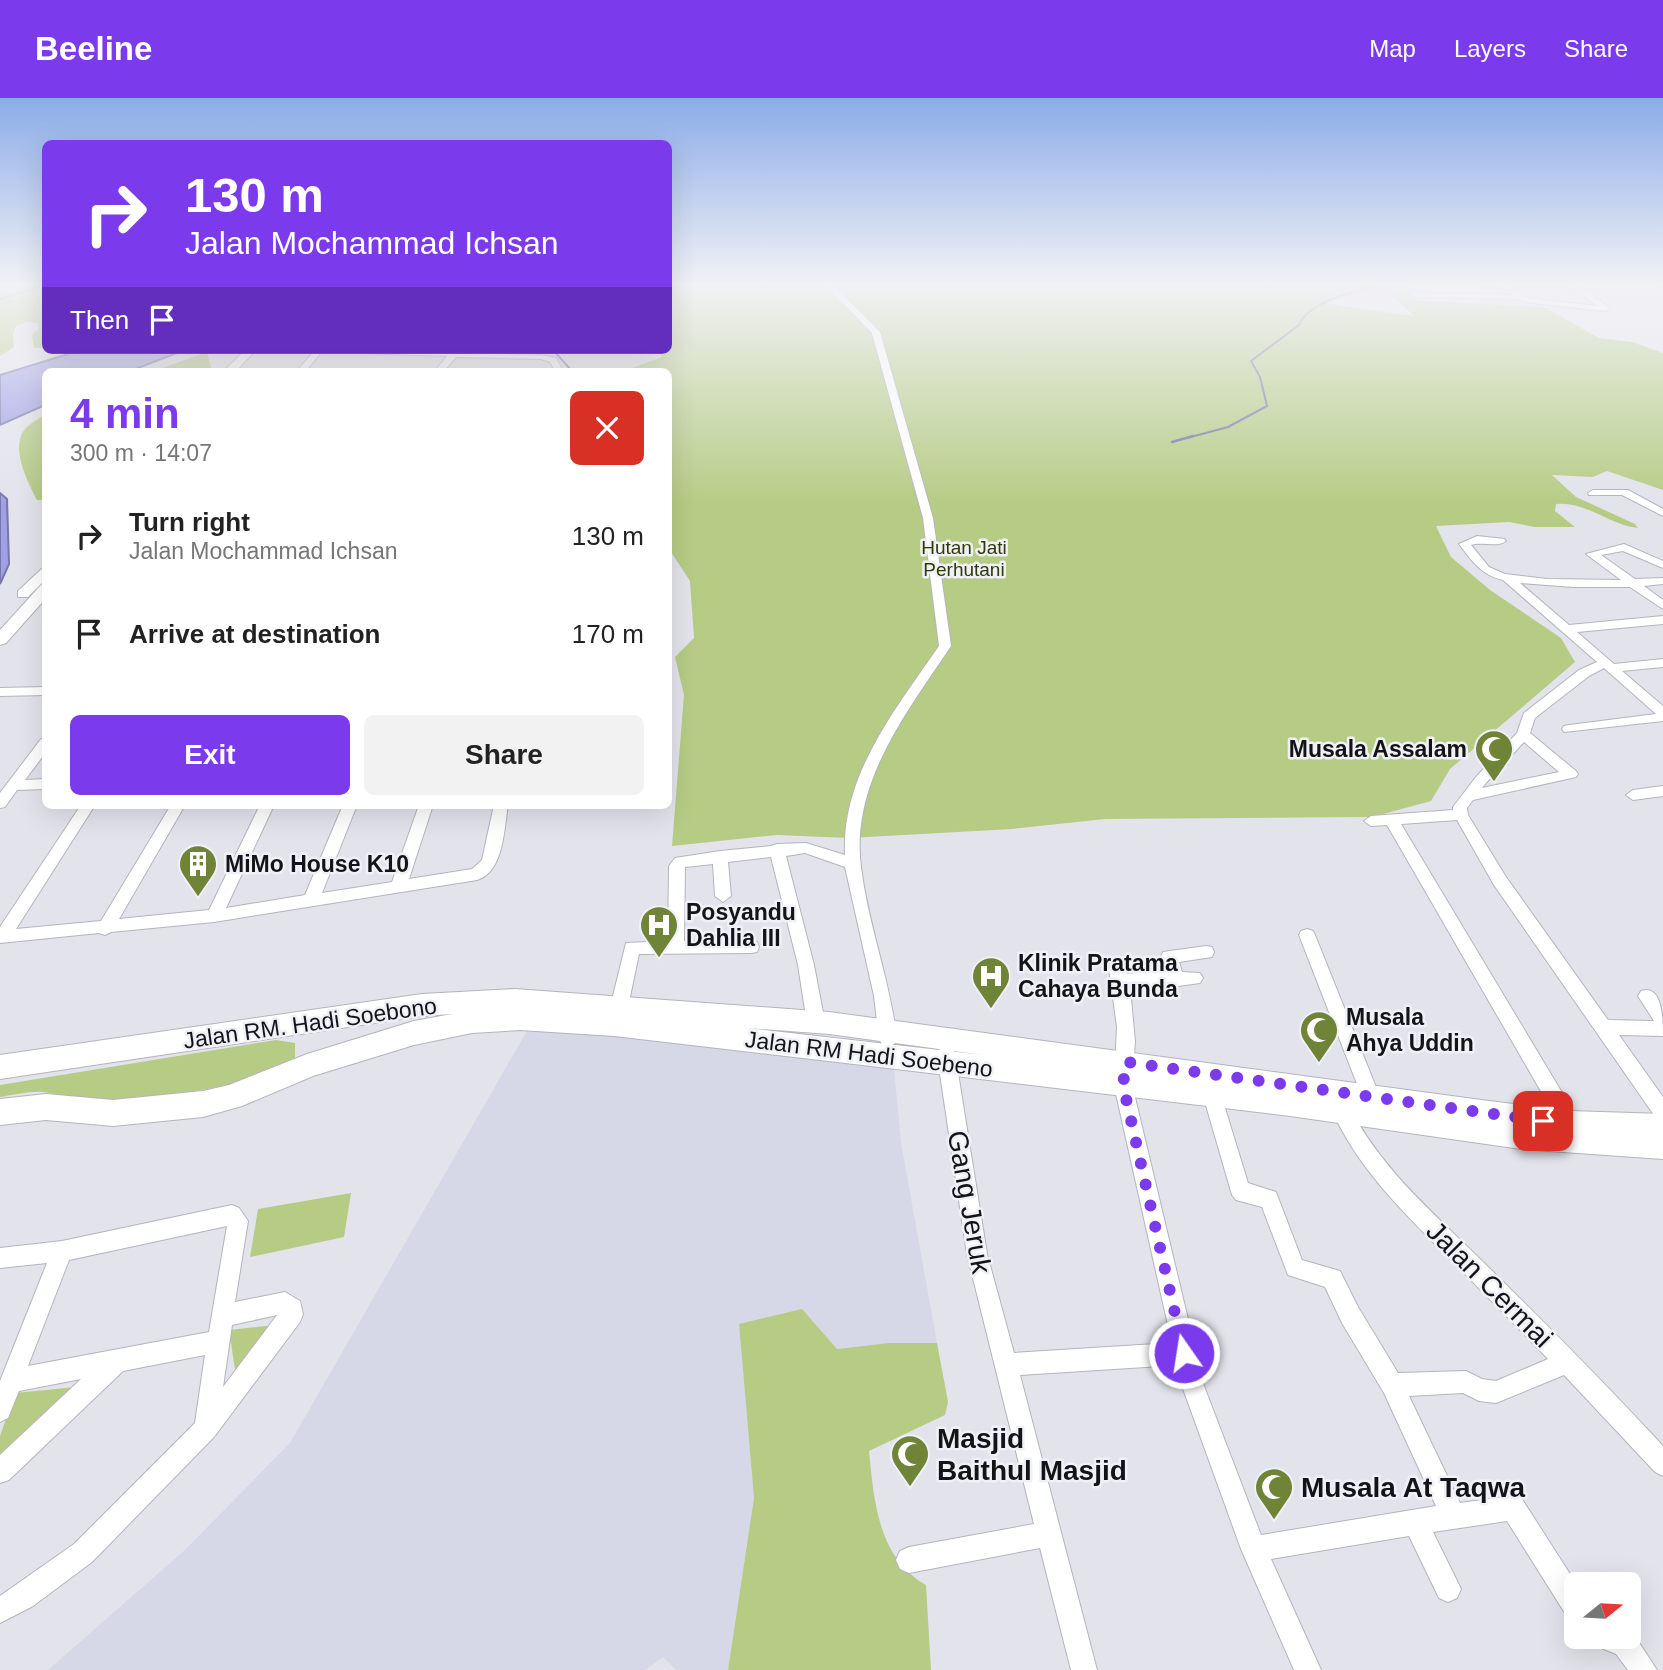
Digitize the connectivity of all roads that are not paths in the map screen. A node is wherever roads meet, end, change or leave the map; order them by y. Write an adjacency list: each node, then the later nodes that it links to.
1 (517, 356): 3 (street)
2 (883, 356): 43 (street)
3 (558, 368)
4 (1593, 493): 5 (street)
5 (1663, 513)
6 (1501, 541): 9 (street)
7 (1663, 565): 11 (street)
8 (42, 573): 14 (street)
9 (1506, 576): 11 (street); 16 (street)
10 (1663, 581): 11 (street)
11 (1636, 584): 13 (street)
12 (42, 592): 17 (street)
13 (1663, 605)
14 (0, 618)
15 (1663, 620): 16 (street)
16 (1569, 629): 19 (street)
17 (0, 640)
18 (1663, 663): 19 (street)
19 (1610, 665): 22 (street); 24 (street)
20 (42, 691): 21 (street)
21 (0, 692)
22 (1663, 713): 23 (street)
23 (1569, 729)
24 (1523, 734): 30 (street); 30 (street)
25 (42, 747): 27 (street)
26 (42, 784): 27 (street)
27 (12, 786): 31 (street)
28 (1663, 791): 29 (street)
29 (1633, 794)
30 (1468, 796): 38 (street)
31 (0, 803)
32 (85, 809): 50 (street)
33 (176, 809): 48 (street)
34 (265, 809): 47 (street)
35 (347, 809): 46 (street)
36 (425, 809): 44 (street)
37 (501, 809): 44 (street)
38 (1464, 819): 39 (street); 60 (street)
39 (1371, 821)
40 (1395, 825): 74 (street)
41 (777, 849): 42 (street); 43 (street); 62 (street)
42 (720, 856): 45 (street); 51 (street)
43 (853, 864): 63 (street)
44 (398, 887): 46 (street)
45 (723, 896)
46 (311, 901): 47 (street)
47 (214, 916): 48 (street)
48 (105, 929): 50 (street)
49 (1307, 935): 70 (street)
50 (1, 937)
51 (676, 947): 52 (street); 57 (street)
52 (751, 947)
53 (1206, 952): 54 (street)
54 (1175, 975): 55 (street); 67 (street)
55 (1194, 978)
56 (1647, 996): 58 (street)
57 (617, 1016): 59 (main road, Jalan RM. Hadi Soebono); 62 (main road, Jalan RM Hadi Soebeno); 65 (main road, Jalan RM. Hadi Soebono)
58 (1663, 1020)
59 (290, 1024): 65 (main road); 66 (main road, Jalan RM. Hadi Soebono)
60 (1604, 1027): 61 (street); 72 (street)
61 (1663, 1029)
62 (818, 1035): 63 (main road, Jalan RM Hadi Soebeno)
63 (888, 1043): 64 (main road, Jalan RM Hadi Soebeno)
64 (946, 1050): 67 (main road, Jalan RM Hadi Soebeno); 83 (street, Gang Jeruk)
65 (307, 1066): 71 (main road, Jalan RM. Hadi Soebono)
66 (0, 1067)
67 (1125, 1073): 68 (main road); 69 (main road); 80 (street)
68 (1212, 1095): 69 (main road); 85 (street)
69 (1338, 1102): 70 (main road); 82 (street, Jalan Cermai)
70 (1375, 1107): 74 (main road)
71 (0, 1112)
72 (1663, 1112)
73 (1663, 1126): 74 (main road)
74 (1575, 1133): 75 (main road)
75 (1663, 1145)
76 (62, 1251): 77 (street); 78 (street); 84 (street)
77 (0, 1258)
78 (222, 1316): 79 (street); 87 (street)
79 (218, 1341): 81 (street); 87 (street)
80 (1184, 1353): 83 (street); 93 (street)
81 (116, 1362): 84 (street); 89 (street)
82 (1568, 1362): 85 (street); 88 (street, Jalan Cermai)
83 (1004, 1365): 92 (street, Gang Jeruk)
84 (12, 1381): 86 (street)
85 (1392, 1385): 90 (street)
86 (0, 1410)
87 (205, 1429): 97 (street)
88 (1663, 1464)
89 (0, 1471)
90 (1453, 1516): 91 (street); 95 (street)
91 (1415, 1522): 93 (street); 96 (street)
92 (1049, 1534): 94 (street); 99 (street, Gang Jeruk)
93 (1254, 1549): 100 (street)
94 (909, 1560)
95 (1564, 1588)
96 (1448, 1589)
97 (0, 1610)
98 (1629, 1649): 101 (street)
99 (1084, 1670)
100 (1308, 1670)
101 (1644, 1670)

